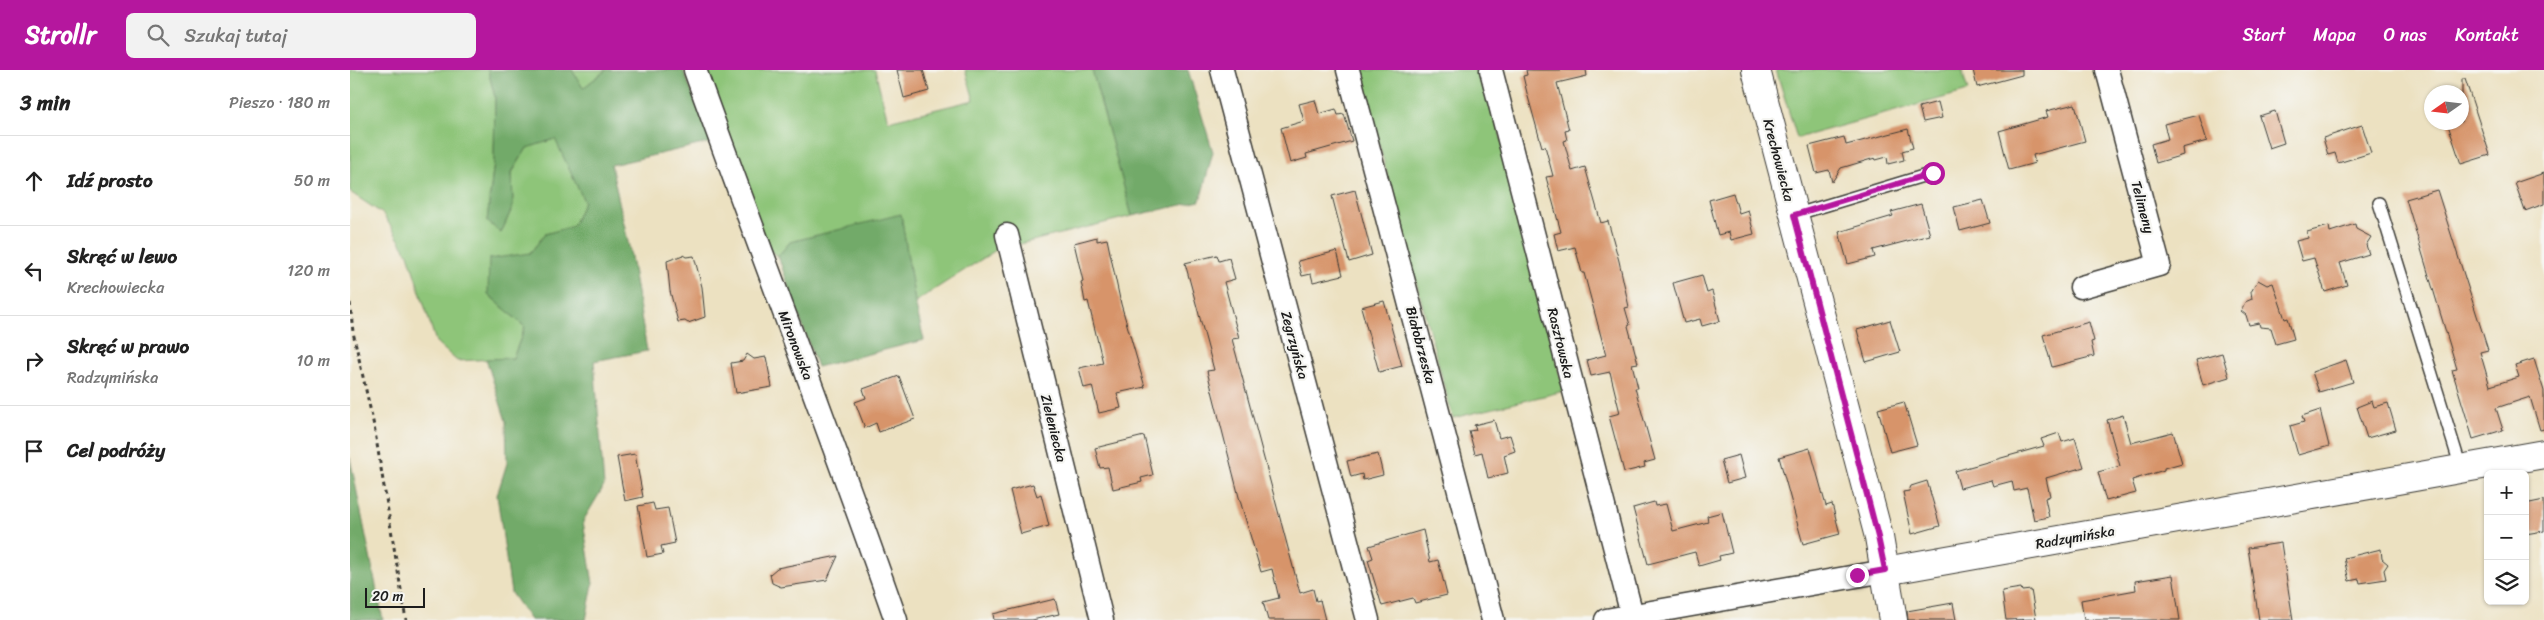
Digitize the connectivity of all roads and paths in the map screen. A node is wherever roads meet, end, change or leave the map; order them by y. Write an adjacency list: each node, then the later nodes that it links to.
1 (695, 70): 18 (street, Mironowska)
2 (1222, 70): 20 (street, Zegrzyńska)
3 (1348, 70): 21 (street, Białobrzeska)
4 (1491, 70): 16 (street, Rasztowska)
5 (1756, 70): 9 (street, Krechowiecka)
6 (2107, 70): 11 (street, Telimeny)
7 (1933, 173): 9 (lane)
8 (2379, 203): 14 (lane)
9 (1794, 215): 15 (street, Krechowiecka)
10 (1007, 235): 19 (street, Zieleniecka)
11 (2081, 287)
12 (350, 303): 17 (path)
13 (2544, 454): 14 (street, Radzymińska)
14 (2461, 468): 15 (street, Radzymińska)
15 (1885, 570): 16 (street, Radzymińska); 23 (street, Krechowiecka)
16 (1632, 615): 22 (street, Radzymińska)
17 (406, 620)
18 (896, 620)
19 (1102, 620)
20 (1368, 620)
21 (1493, 620)
22 (1606, 620)
23 (1893, 620)

